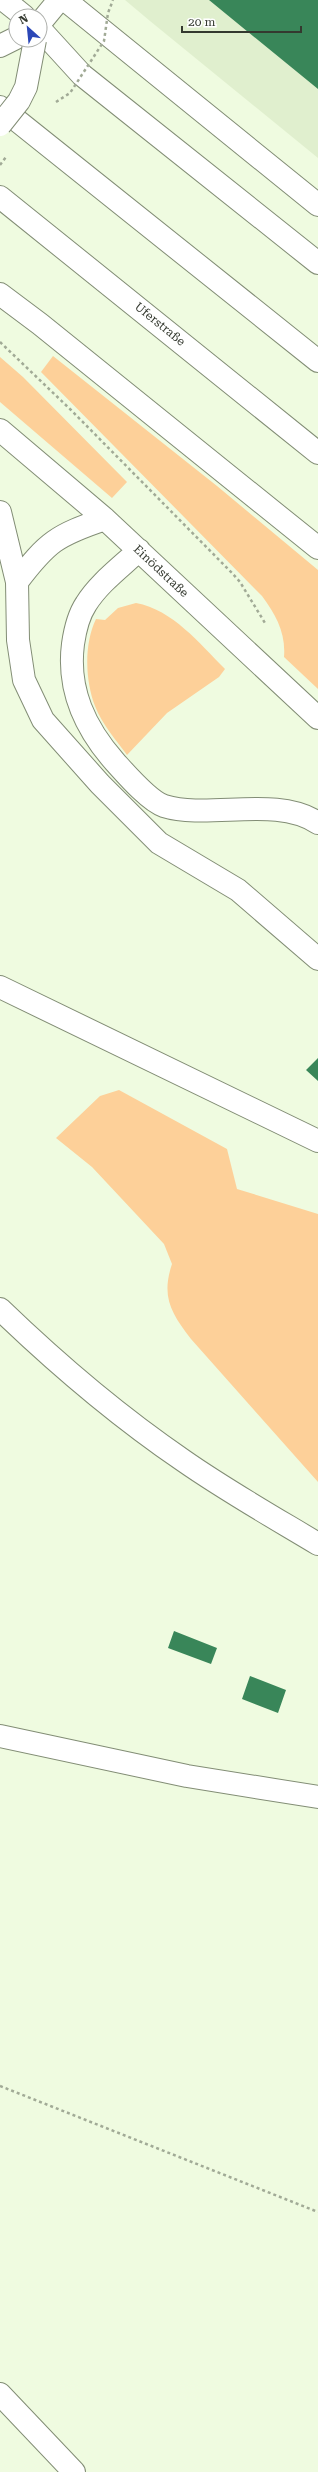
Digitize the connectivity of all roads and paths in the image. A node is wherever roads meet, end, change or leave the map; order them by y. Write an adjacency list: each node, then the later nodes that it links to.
1 (4, 0): 5 (main road)
2 (59, 0): 6 (main road)
3 (65, 0): 13 (main road)
4 (113, 0): 9 (path, bridge)
5 (14, 8)
6 (48, 13)
7 (48, 38): 9 (main road)
8 (33, 48): 11 (main road, bridge)
9 (82, 75): 14 (main road)
10 (0, 107): 17 (main road)
11 (0, 125)
12 (0, 196): 19 (main road, Uferstraße)
13 (318, 205)
14 (318, 263)
15 (0, 294): 22 (main road)
16 (0, 342): 25 (path)
17 (318, 361)
18 (0, 430): 21 (main road, Einödstraße)
19 (318, 453)
20 (0, 512): 24 (main road)
21 (105, 519): 23 (main road, Einödstraße); 24 (main road)
22 (318, 548)
23 (139, 550): 25 (main road, Einödstraße); 27 (main road)
24 (17, 582): 28 (main road)
25 (260, 664): 26 (main road, Einödstraße)
26 (318, 718)
27 (318, 823)
28 (318, 959)
29 (0, 987): 30 (main road)
30 (318, 1140)
31 (0, 1308): 32 (main road)
32 (318, 1544)
33 (0, 1736): 34 (main road)
34 (318, 1796)
35 (0, 2086): 36 (path)
36 (318, 2212)
37 (0, 2394): 38 (main road)
38 (74, 2472)

